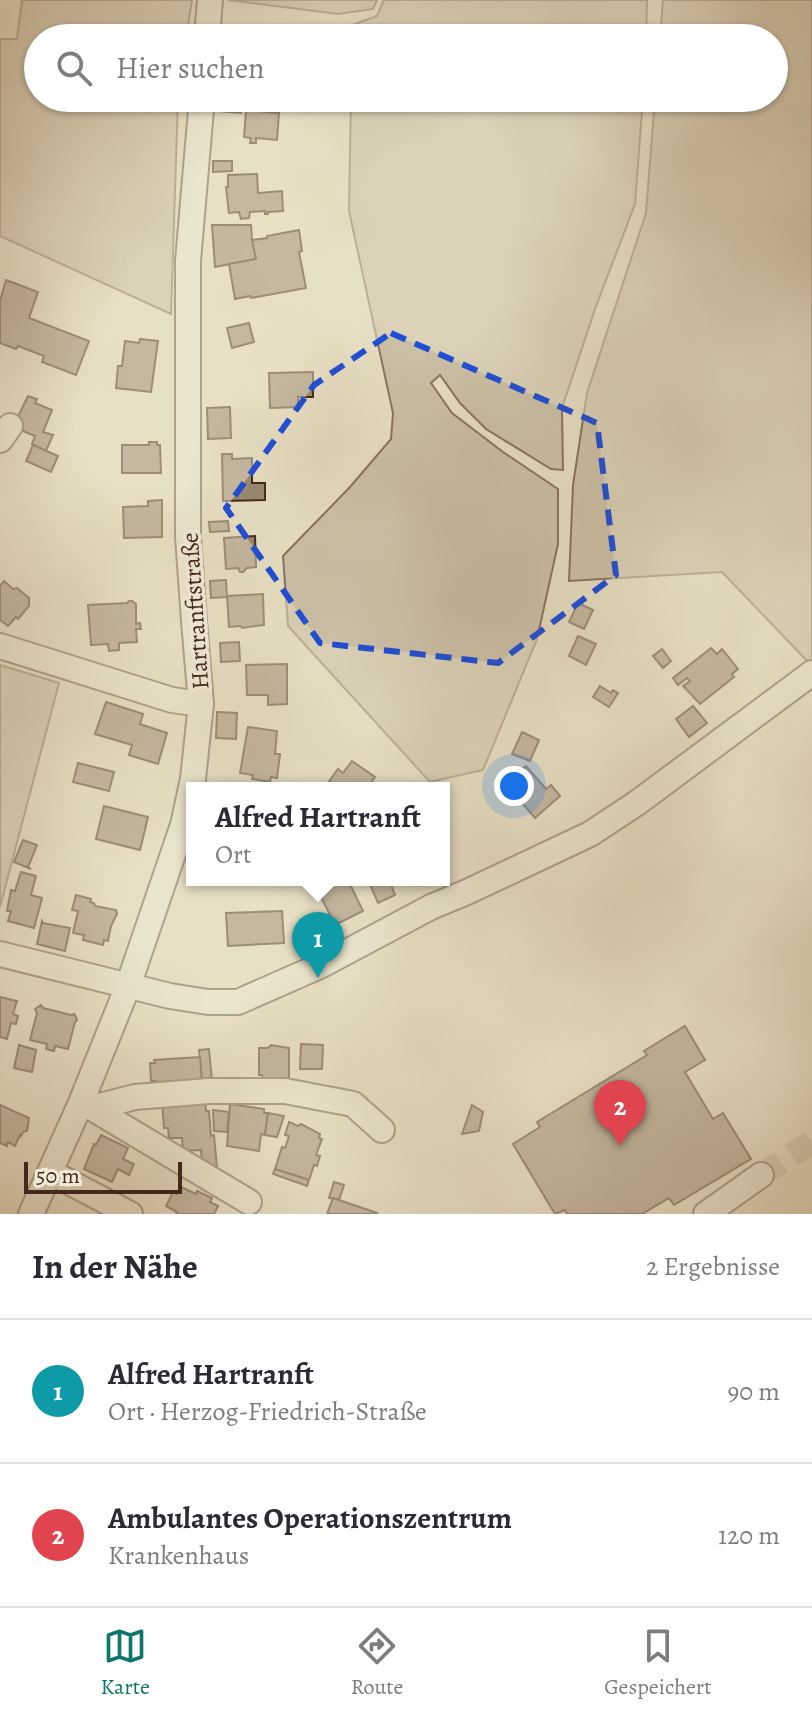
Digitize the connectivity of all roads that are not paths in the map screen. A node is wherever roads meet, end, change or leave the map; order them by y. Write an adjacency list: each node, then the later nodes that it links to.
1 (210, 0): 2 (street)
2 (208, 24)
3 (201, 112): 6 (street, Hartranftstraße)
4 (0, 646): 6 (street)
5 (812, 673): 10 (street)
6 (201, 704): 7 (street, Hartranftstraße)
7 (192, 782)
8 (186, 811): 10 (street, Hartranftstraße)
9 (0, 954): 10 (street)
10 (128, 986): 11 (street, Hartranftstraße)
11 (86, 1107): 12 (street); 13 (street, Hartranftstraße); 15 (street)
12 (382, 1130)
13 (50, 1172): 16 (street, Hartranftstraße); 17 (street)
14 (761, 1175): 18 (street)
15 (249, 1202)
16 (31, 1214)
17 (130, 1214)
18 (706, 1214)

